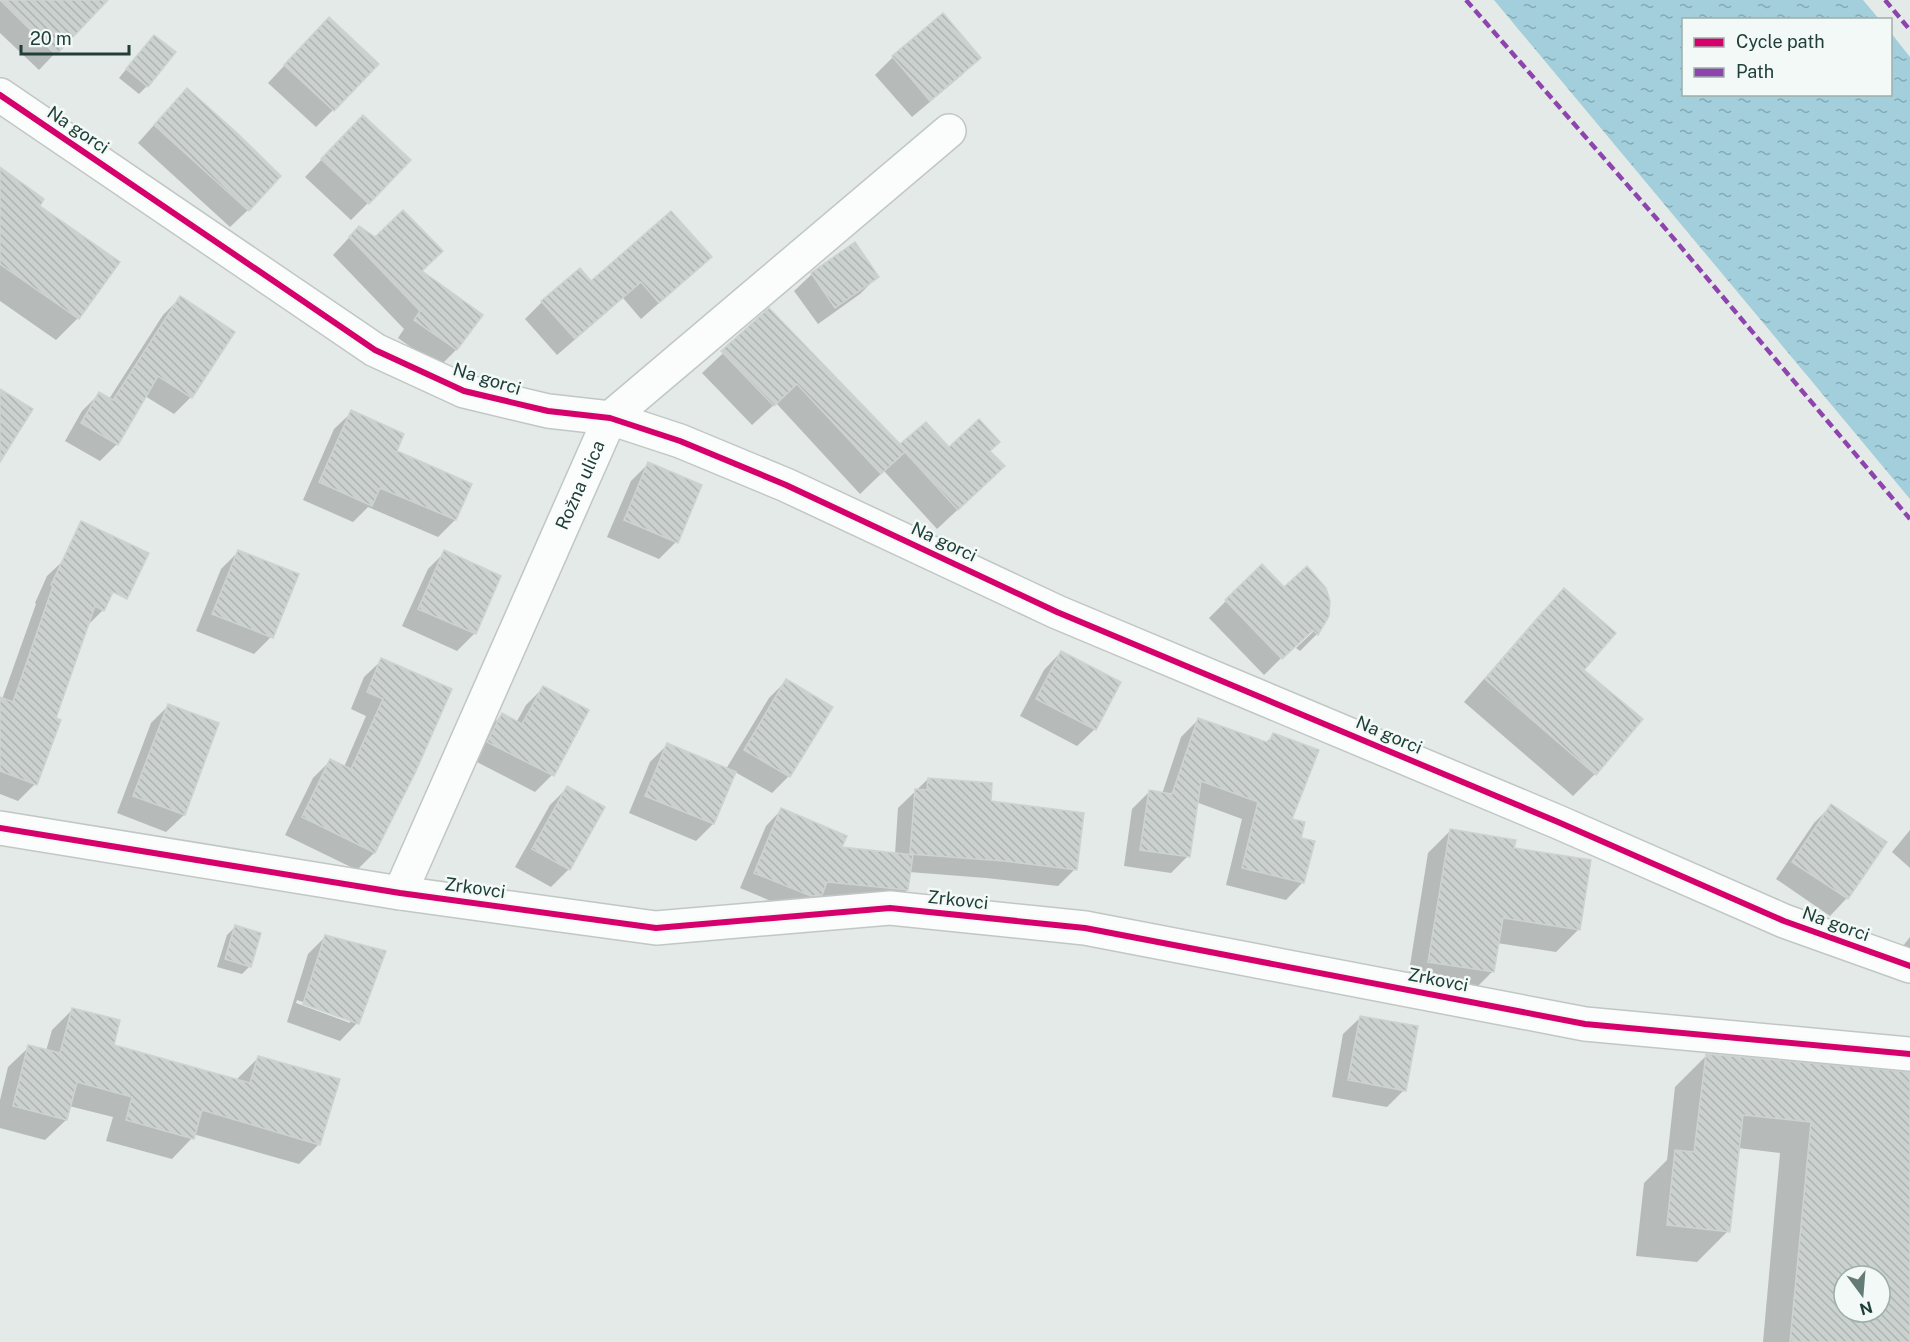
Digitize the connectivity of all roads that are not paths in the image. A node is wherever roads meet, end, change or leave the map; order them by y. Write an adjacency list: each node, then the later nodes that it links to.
1 (0, 95): 3 (street, Na gorci)
2 (949, 131): 3 (street, Rožna ulica)
3 (610, 417): 5 (street, Rožna ulica); 6 (street, Na gorci)
4 (0, 828): 5 (street, Zrkovci)
5 (400, 893): 7 (street, Zrkovci)
6 (1910, 966)
7 (1910, 1053)

